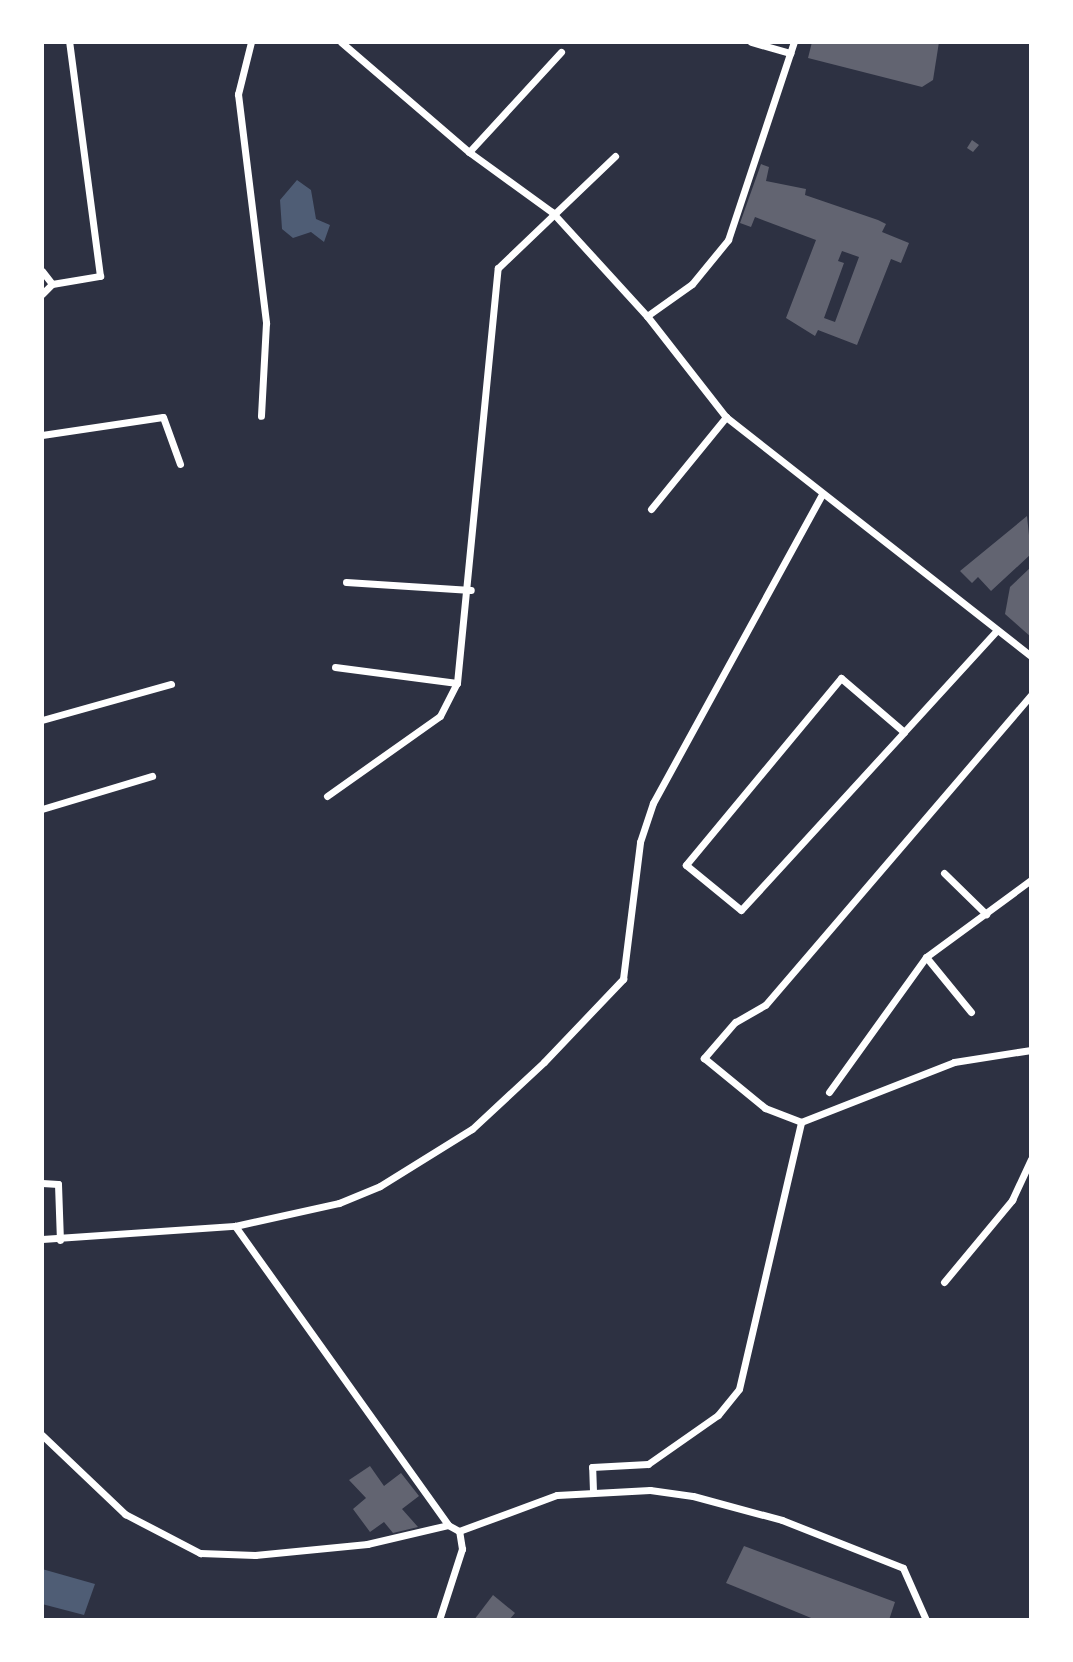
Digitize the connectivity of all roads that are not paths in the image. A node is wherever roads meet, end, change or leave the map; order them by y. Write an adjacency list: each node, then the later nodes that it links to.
1 (69, 42): 12 (street)
2 (251, 42): 15 (street)
3 (341, 42): 8 (street)
4 (751, 42): 7 (street)
5 (794, 42): 7 (street)
6 (561, 52): 8 (street)
7 (790, 53): 14 (street)
8 (469, 152): 10 (street)
9 (615, 156): 10 (street)
10 (552, 212): 14 (street); 22 (street)
11 (42, 271): 12 (street)
12 (52, 284): 13 (street)
13 (42, 294)
14 (647, 316): 16 (street)
15 (261, 416)
16 (726, 417): 19 (street); 20 (street)
17 (42, 435): 18 (street)
18 (180, 464)
19 (821, 496): 23 (street); 44 (street)
20 (651, 509)
21 (346, 582): 22 (street)
22 (471, 590): 26 (street)
23 (997, 630): 24 (street); 30 (street)
24 (1031, 656)
25 (335, 667): 26 (street)
26 (457, 683): 32 (street)
27 (171, 684): 29 (street)
28 (1031, 695): 41 (street)
29 (42, 720)
30 (904, 732): 30 (street)
31 (152, 776): 33 (street)
32 (327, 796)
33 (42, 809)
34 (944, 873): 36 (street)
35 (1031, 880): 36 (street)
36 (986, 914): 37 (street)
37 (926, 957): 38 (street); 40 (street)
38 (971, 1012)
39 (1031, 1050): 41 (street)
40 (829, 1092)
41 (801, 1122): 49 (street)
42 (1031, 1159): 47 (street)
43 (42, 1183): 46 (street)
44 (235, 1226): 46 (street); 50 (street)
45 (42, 1239): 46 (street)
46 (60, 1240)
47 (944, 1282)
48 (42, 1436): 50 (street)
49 (593, 1491): 51 (street); 53 (street)
50 (448, 1525): 51 (street)
51 (458, 1531): 52 (street)
52 (439, 1620)
53 (926, 1620)

